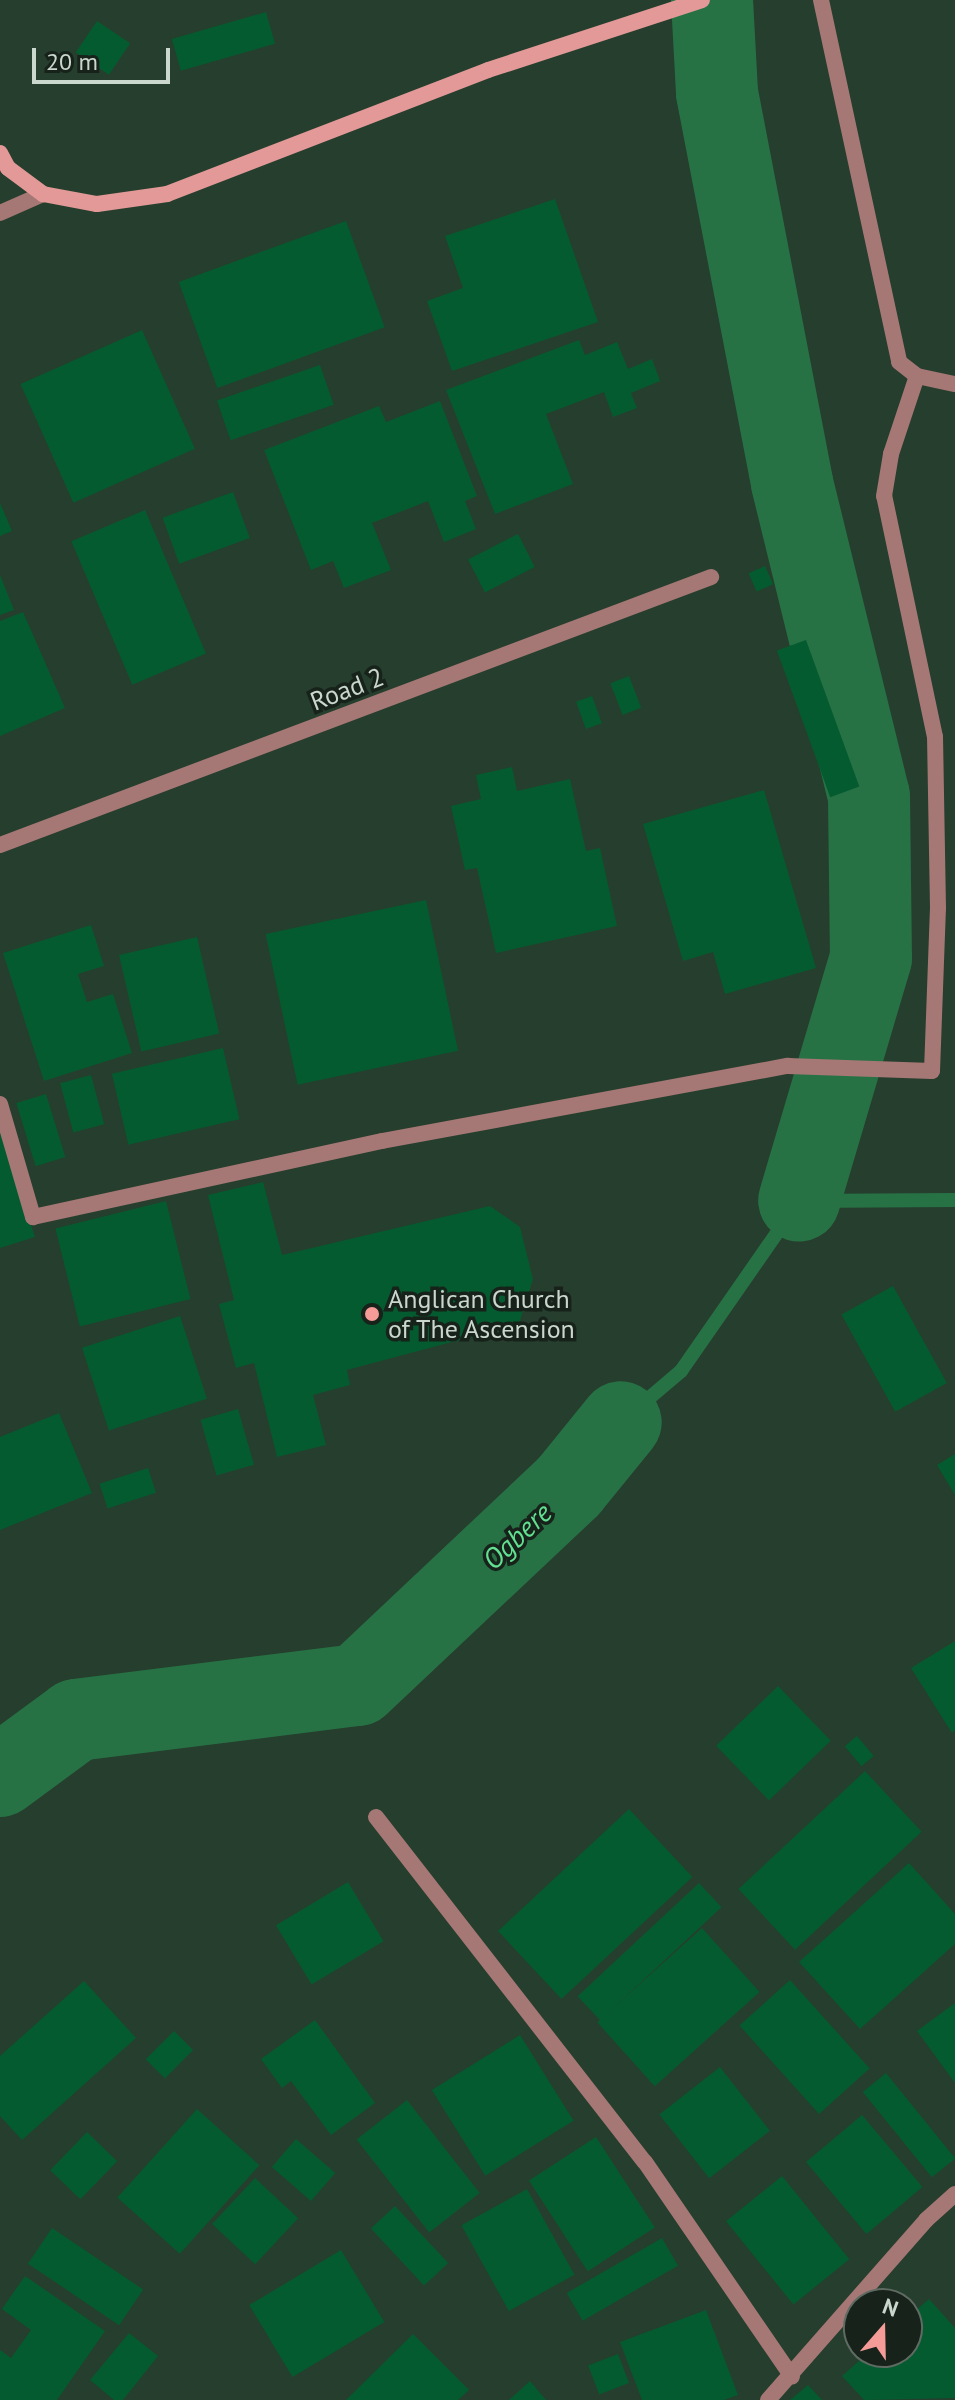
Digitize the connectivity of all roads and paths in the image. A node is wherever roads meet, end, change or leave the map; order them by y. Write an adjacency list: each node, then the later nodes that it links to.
1 (702, 0): 4 (street)
2 (821, 0): 6 (street)
3 (0, 153): 4 (street)
4 (43, 194): 5 (street)
5 (0, 213)
6 (917, 376): 7 (street); 10 (street)
7 (955, 384)
8 (711, 577): 9 (street, Road 2)
9 (0, 845)
10 (0, 1104)
11 (376, 1817): 13 (street)
12 (955, 2194): 13 (street)
13 (792, 2377): 14 (street)
14 (768, 2400)

